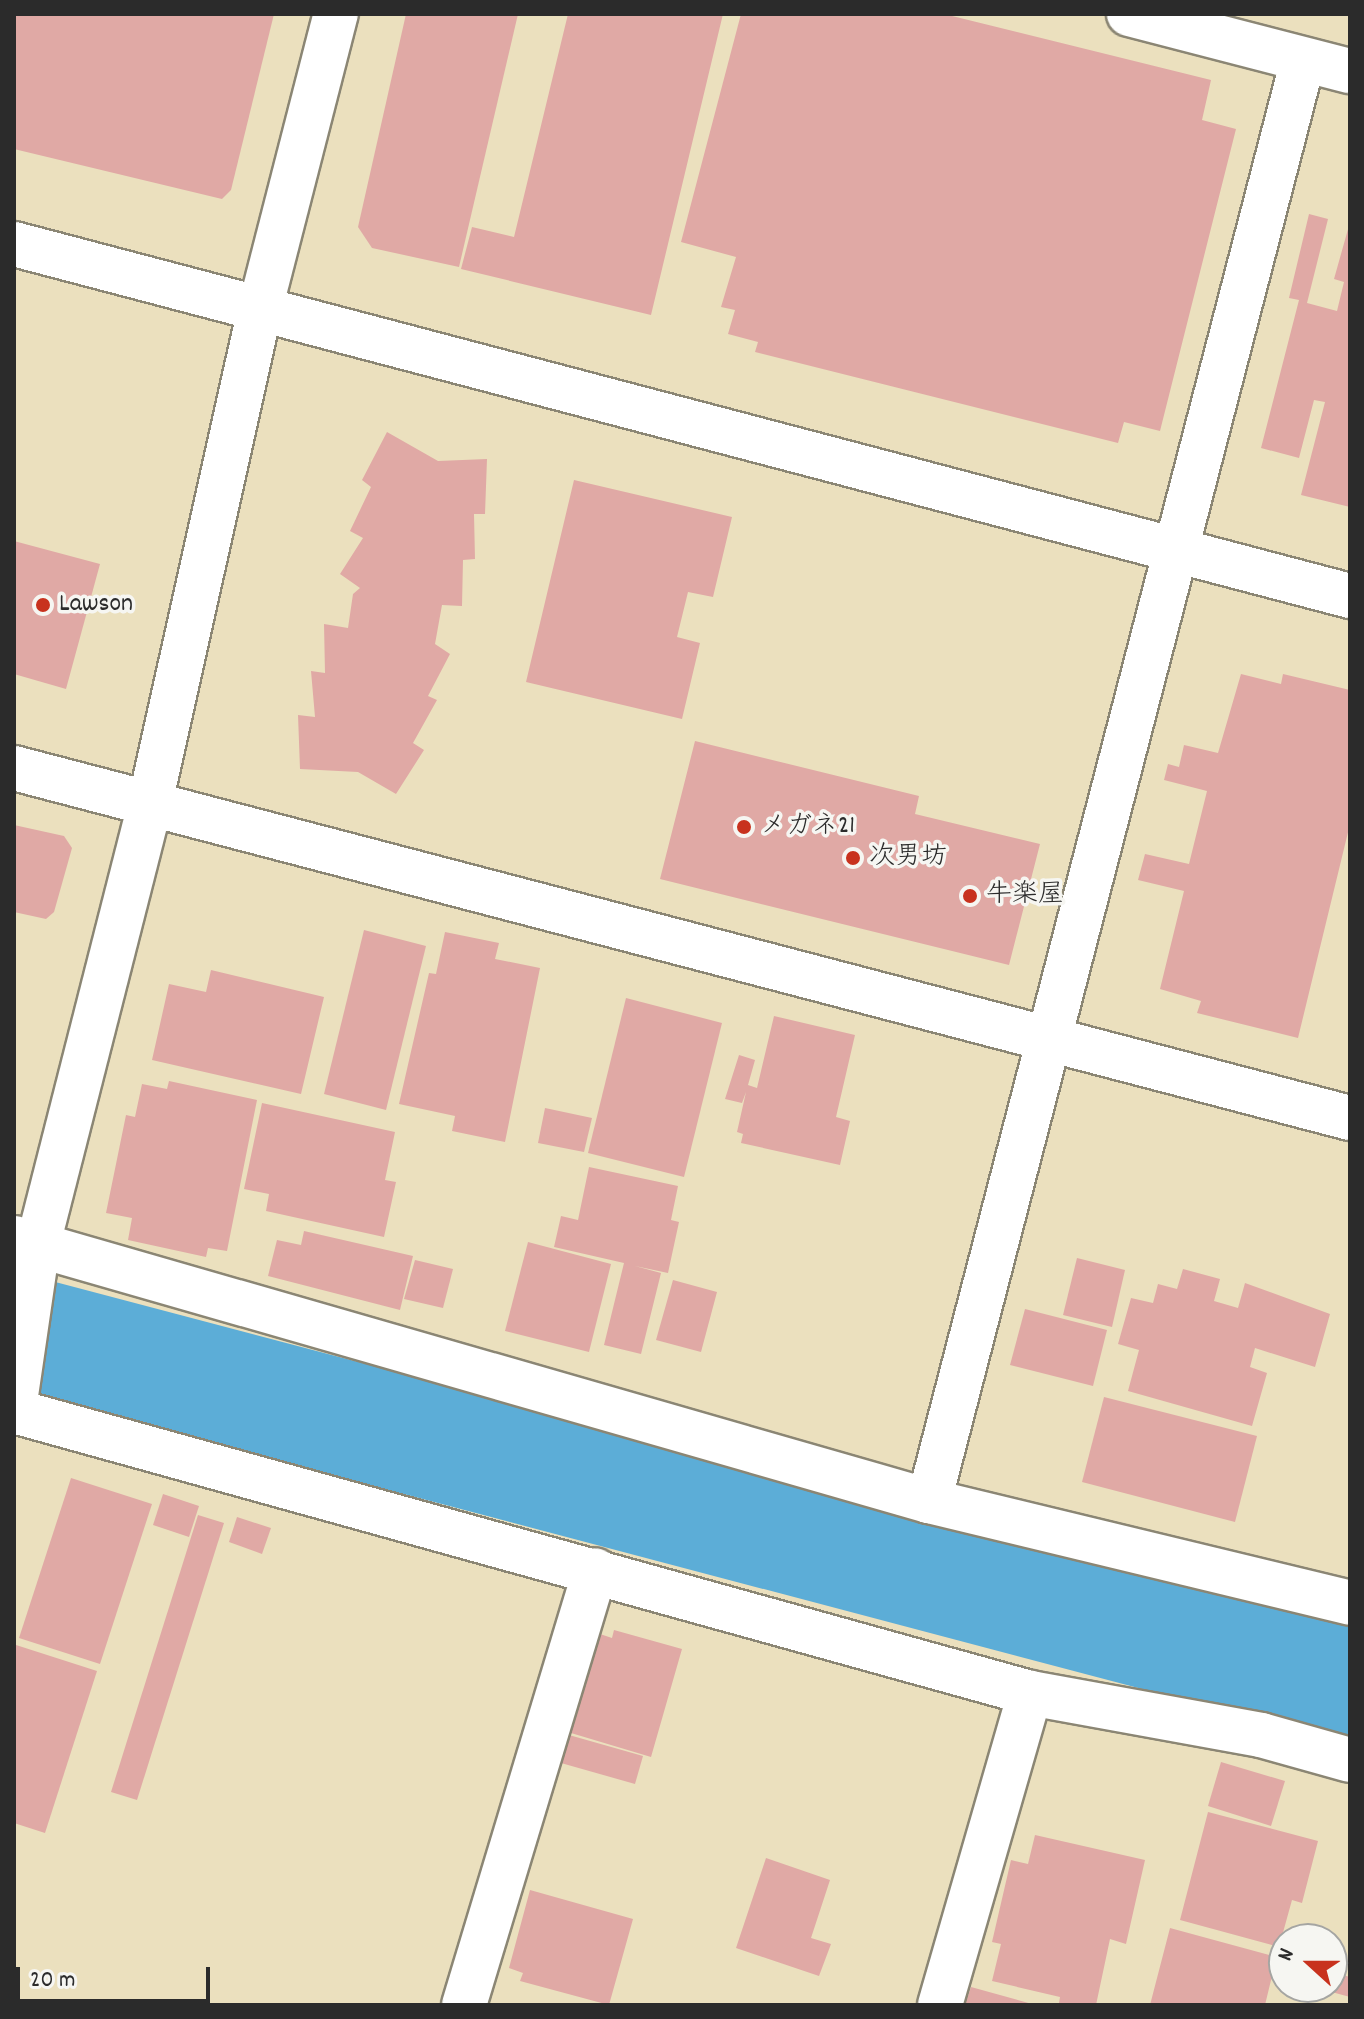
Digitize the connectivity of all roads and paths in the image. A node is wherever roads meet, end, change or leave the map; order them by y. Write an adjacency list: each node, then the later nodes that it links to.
1 (336, 14): 6 (street)
2 (1129, 14): 3 (street)
3 (1303, 60): 4 (street); 7 (street)
4 (1350, 71)
5 (14, 244): 6 (street)
6 (260, 309): 7 (street); 10 (street)
7 (1179, 551): 8 (street); 11 (street)
8 (1350, 596)
9 (14, 768): 10 (street)
10 (150, 803): 11 (street); 13 (street)
11 (1050, 1039): 12 (street); 15 (street)
12 (1350, 1118)
13 (26, 1241): 14 (street); 15 (street)
14 (14, 1410): 16 (street)
15 (929, 1501): 17 (street)
16 (595, 1570): 18 (street); 20 (street)
17 (1350, 1603)
18 (1030, 1693): 19 (street); 21 (street)
19 (1350, 1760)
20 (464, 2005)
21 (940, 2005)

